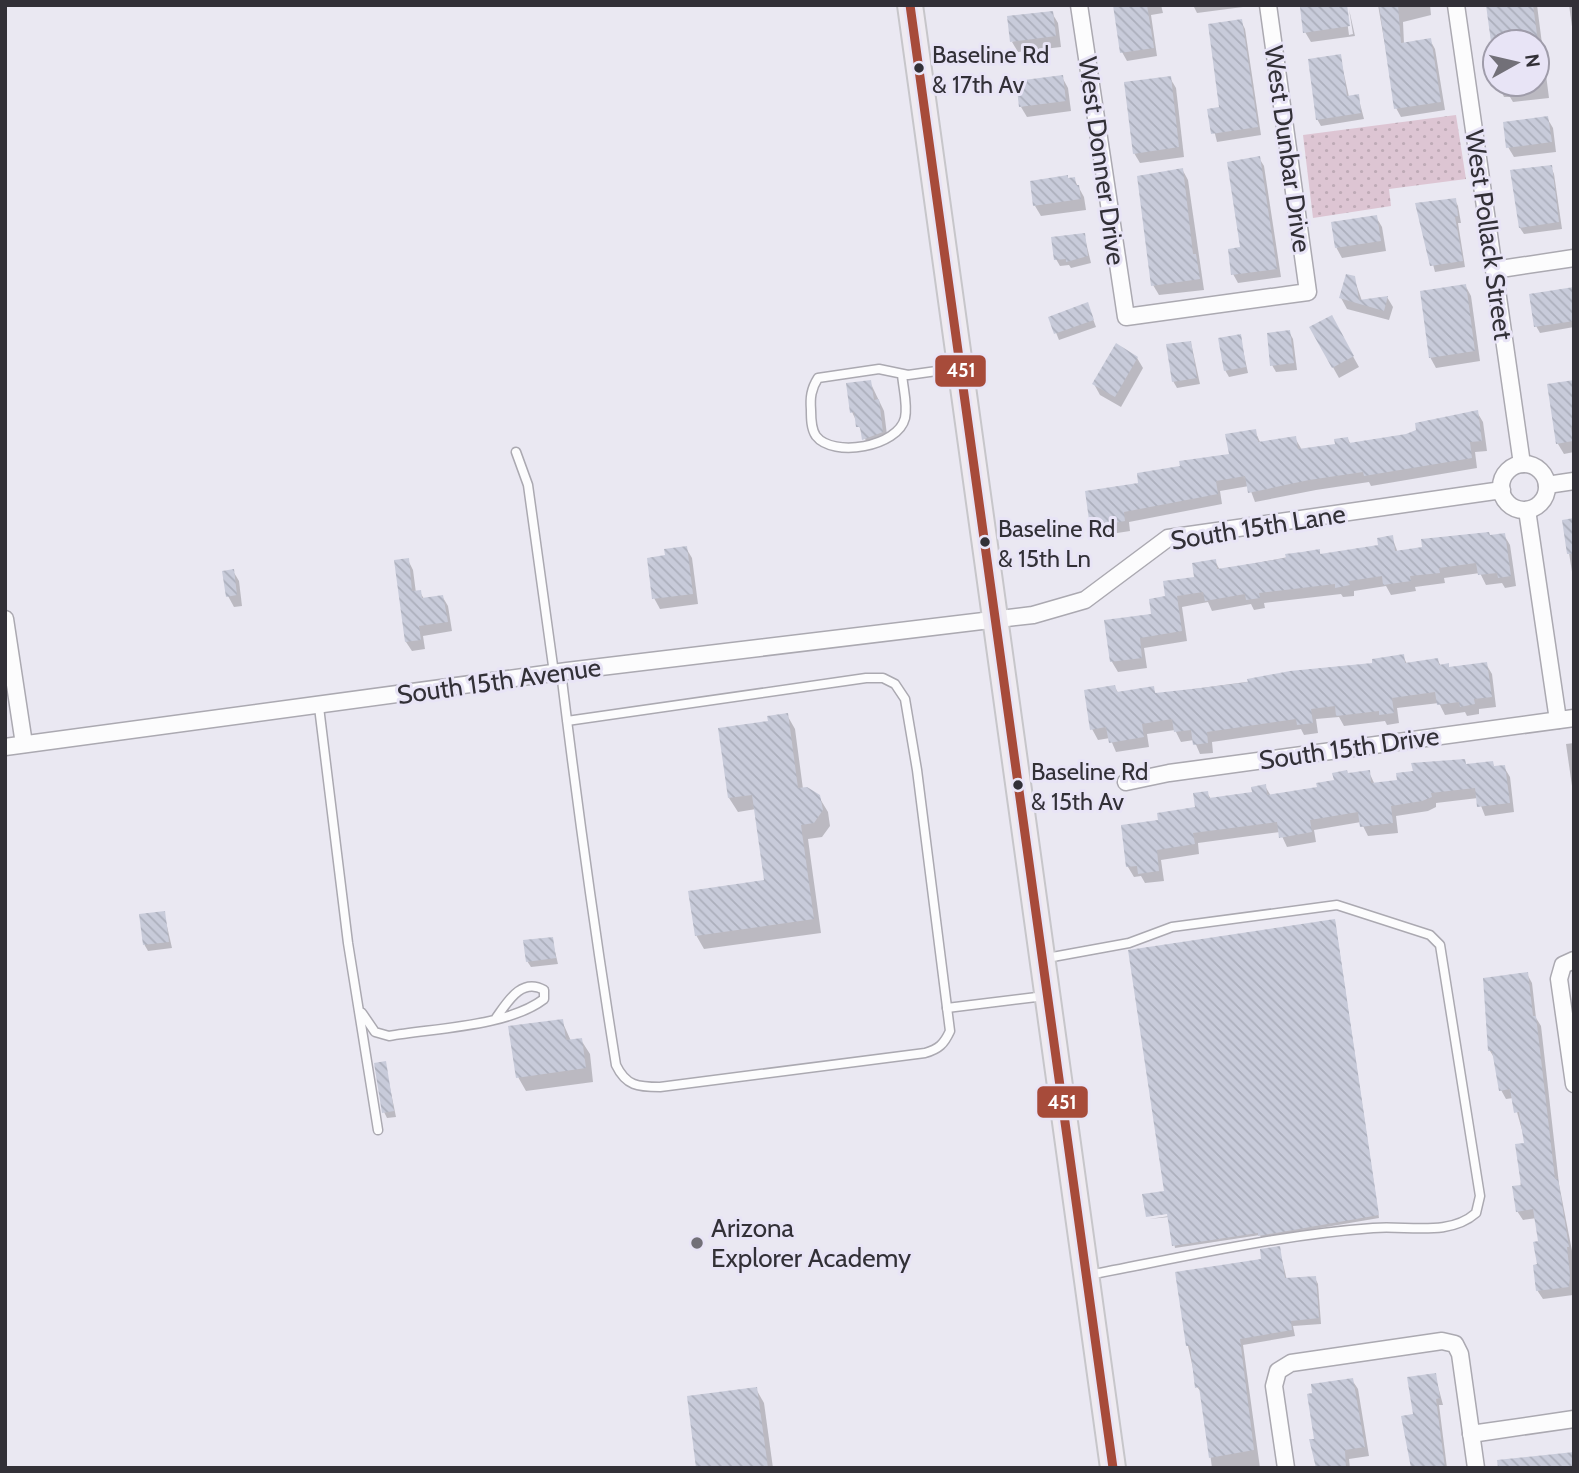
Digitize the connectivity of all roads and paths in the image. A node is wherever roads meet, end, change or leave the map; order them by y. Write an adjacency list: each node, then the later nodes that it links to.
1 (910, 5): 8 (main road)
2 (1079, 5): 7 (street, West Donner Drive)
3 (1268, 5): 7 (street, West Dunbar Drive)
4 (1456, 5): 6 (street, West Pollack Street)
5 (1574, 258): 6 (street)
6 (1494, 270): 11 (street, West Pollack Street)
7 (1308, 292)
8 (961, 368): 9 (lane); 17 (main road)
9 (902, 374): 9 (lane)
10 (516, 452): 18 (lane)
11 (1522, 464): 13 (street); 14 (street)
12 (1574, 481): 13 (street)
13 (1547, 485): 15 (street)
14 (1502, 490): 15 (street); 17 (street, South 15th Lane)
15 (1527, 510): 20 (street)
16 (5, 620): 22 (street)
17 (993, 621): 18 (street, South 15th Avenue); 25 (main road)
18 (558, 672): 19 (street, South 15th Avenue); 21 (lane)
19 (318, 707): 22 (street, South 15th Avenue); 28 (lane)
20 (1566, 719): 24 (street, South 15th Drive)
21 (567, 720): 29 (lane); 29 (lane)
22 (24, 744): 23 (street, South 15th Avenue)
23 (5, 747)
24 (1126, 782)
25 (1041, 959): 27 (main road); 33 (lane)
26 (1568, 963): 31 (street)
27 (1046, 996): 29 (lane); 33 (main road)
28 (358, 1004): 30 (lane); 32 (lane)
29 (947, 1008)
30 (496, 1018): 30 (lane)
31 (1574, 1084)
32 (377, 1130)
33 (1086, 1275): 36 (main road)
34 (1574, 1419): 35 (street)
35 (1471, 1434): 37 (street); 38 (street)
36 (1113, 1468)
37 (1286, 1468)
38 (1476, 1468)

